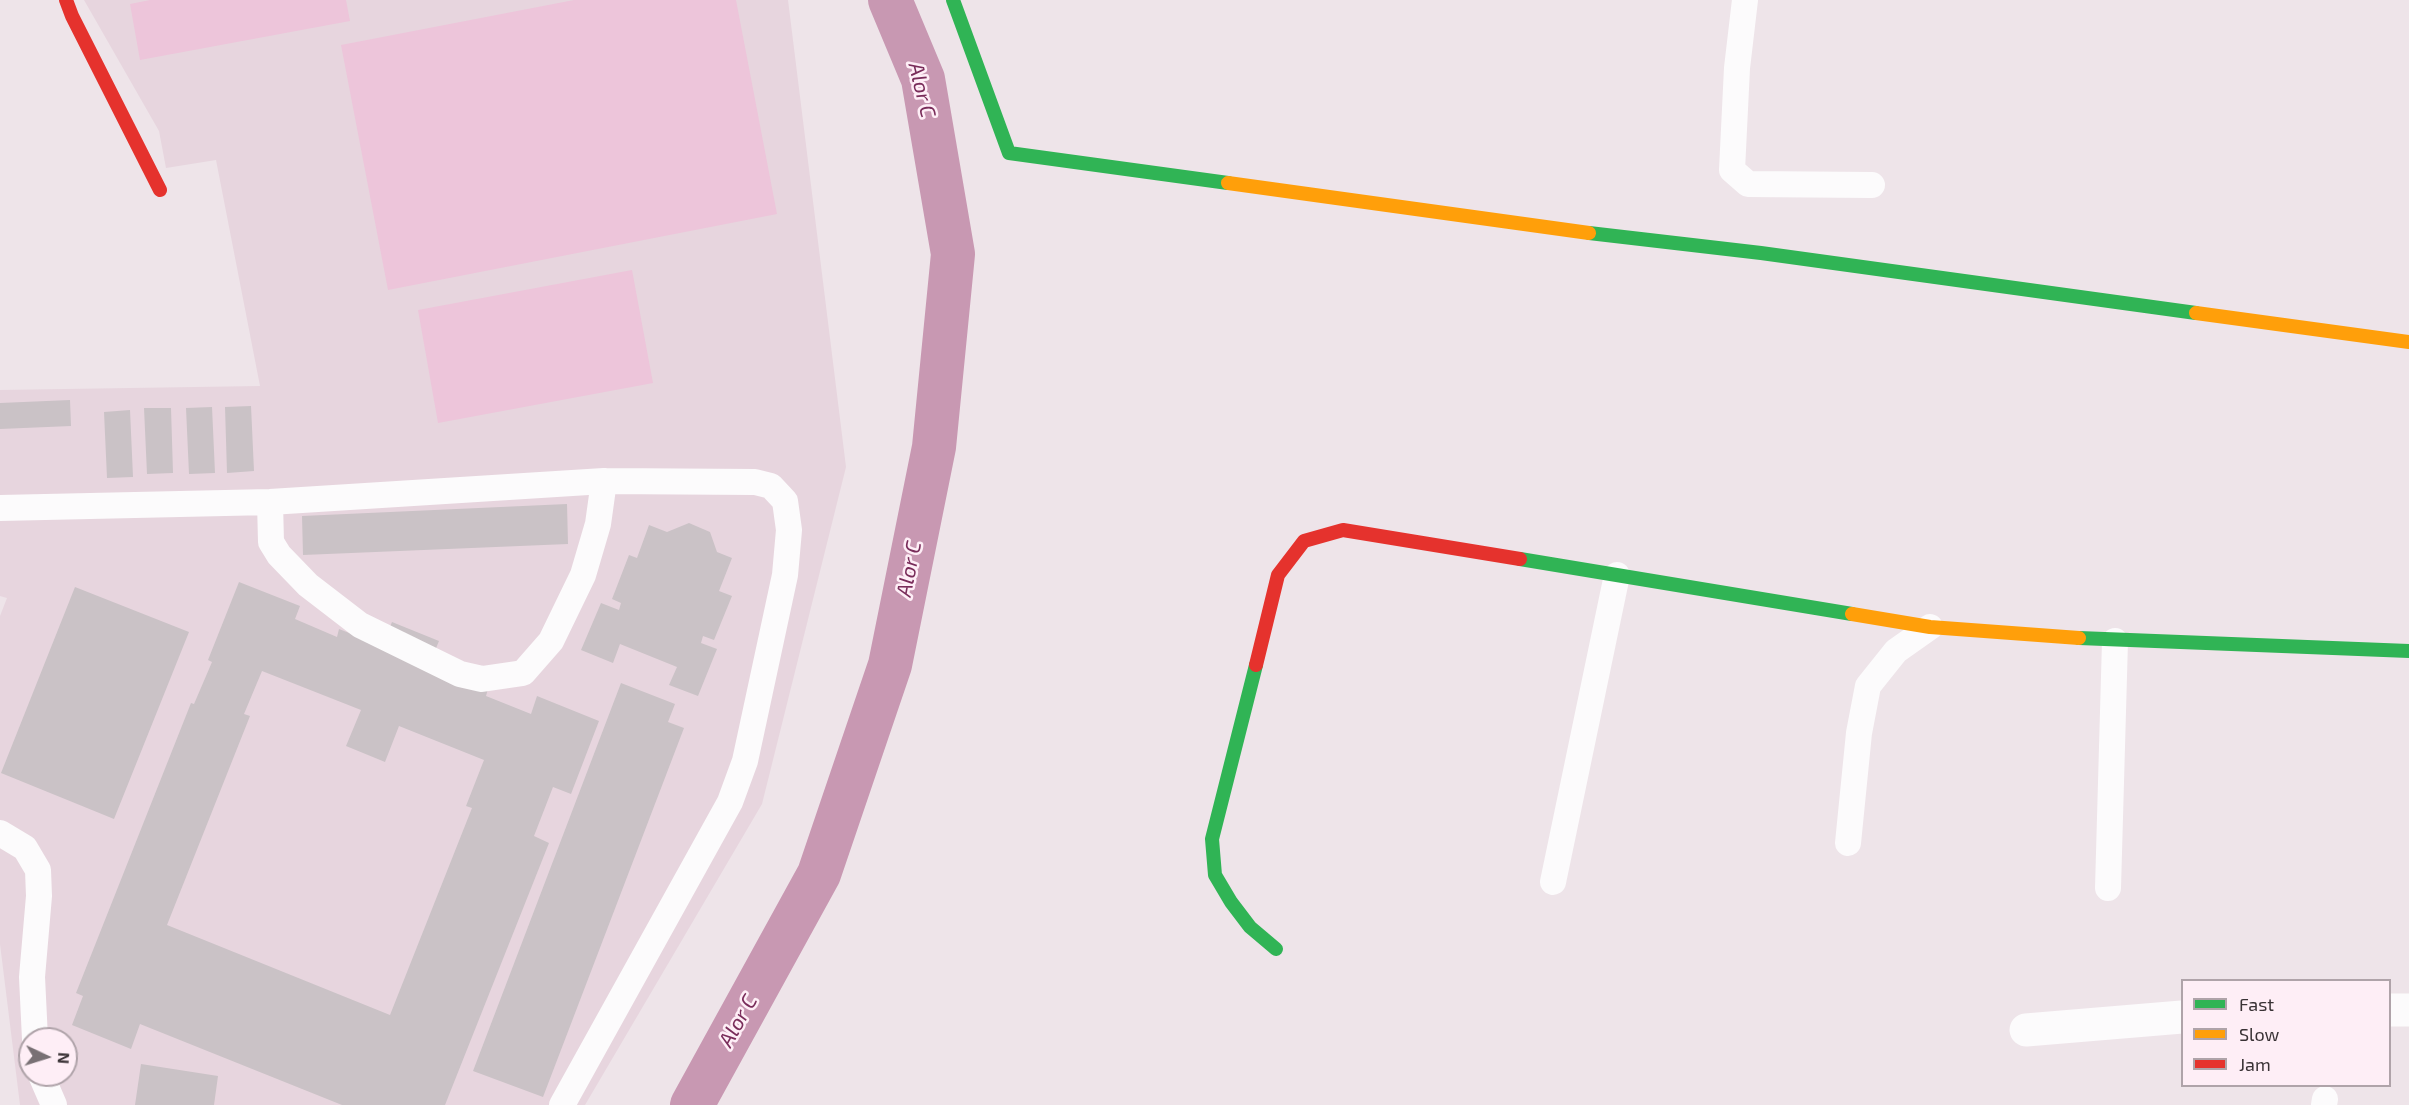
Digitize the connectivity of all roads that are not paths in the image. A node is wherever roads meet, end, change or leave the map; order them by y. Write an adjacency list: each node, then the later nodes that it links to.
1 (66, 0): 5 (street)
2 (952, 0): 6 (street)
3 (1745, 0): 4 (lane)
4 (1872, 185)
5 (160, 190)
6 (2409, 342)
7 (603, 481): 8 (lane); 8 (lane); 26 (lane)
8 (270, 502): 9 (lane)
9 (0, 508)
10 (1617, 575): 11 (street); 16 (lane); 18 (street)
11 (1930, 627): 12 (street); 15 (lane)
12 (2115, 641): 13 (street); 17 (lane)
13 (2409, 651)
14 (0, 833): 22 (lane)
15 (1848, 843)
16 (1553, 882)
17 (2108, 888)
18 (1276, 949)
19 (2391, 1010): 20 (street)
20 (2409, 1010)
21 (2181, 1017): 23 (street)
22 (34, 1027)
23 (2026, 1030)
24 (46, 1087): 25 (lane)
25 (54, 1105)
26 (562, 1105)

